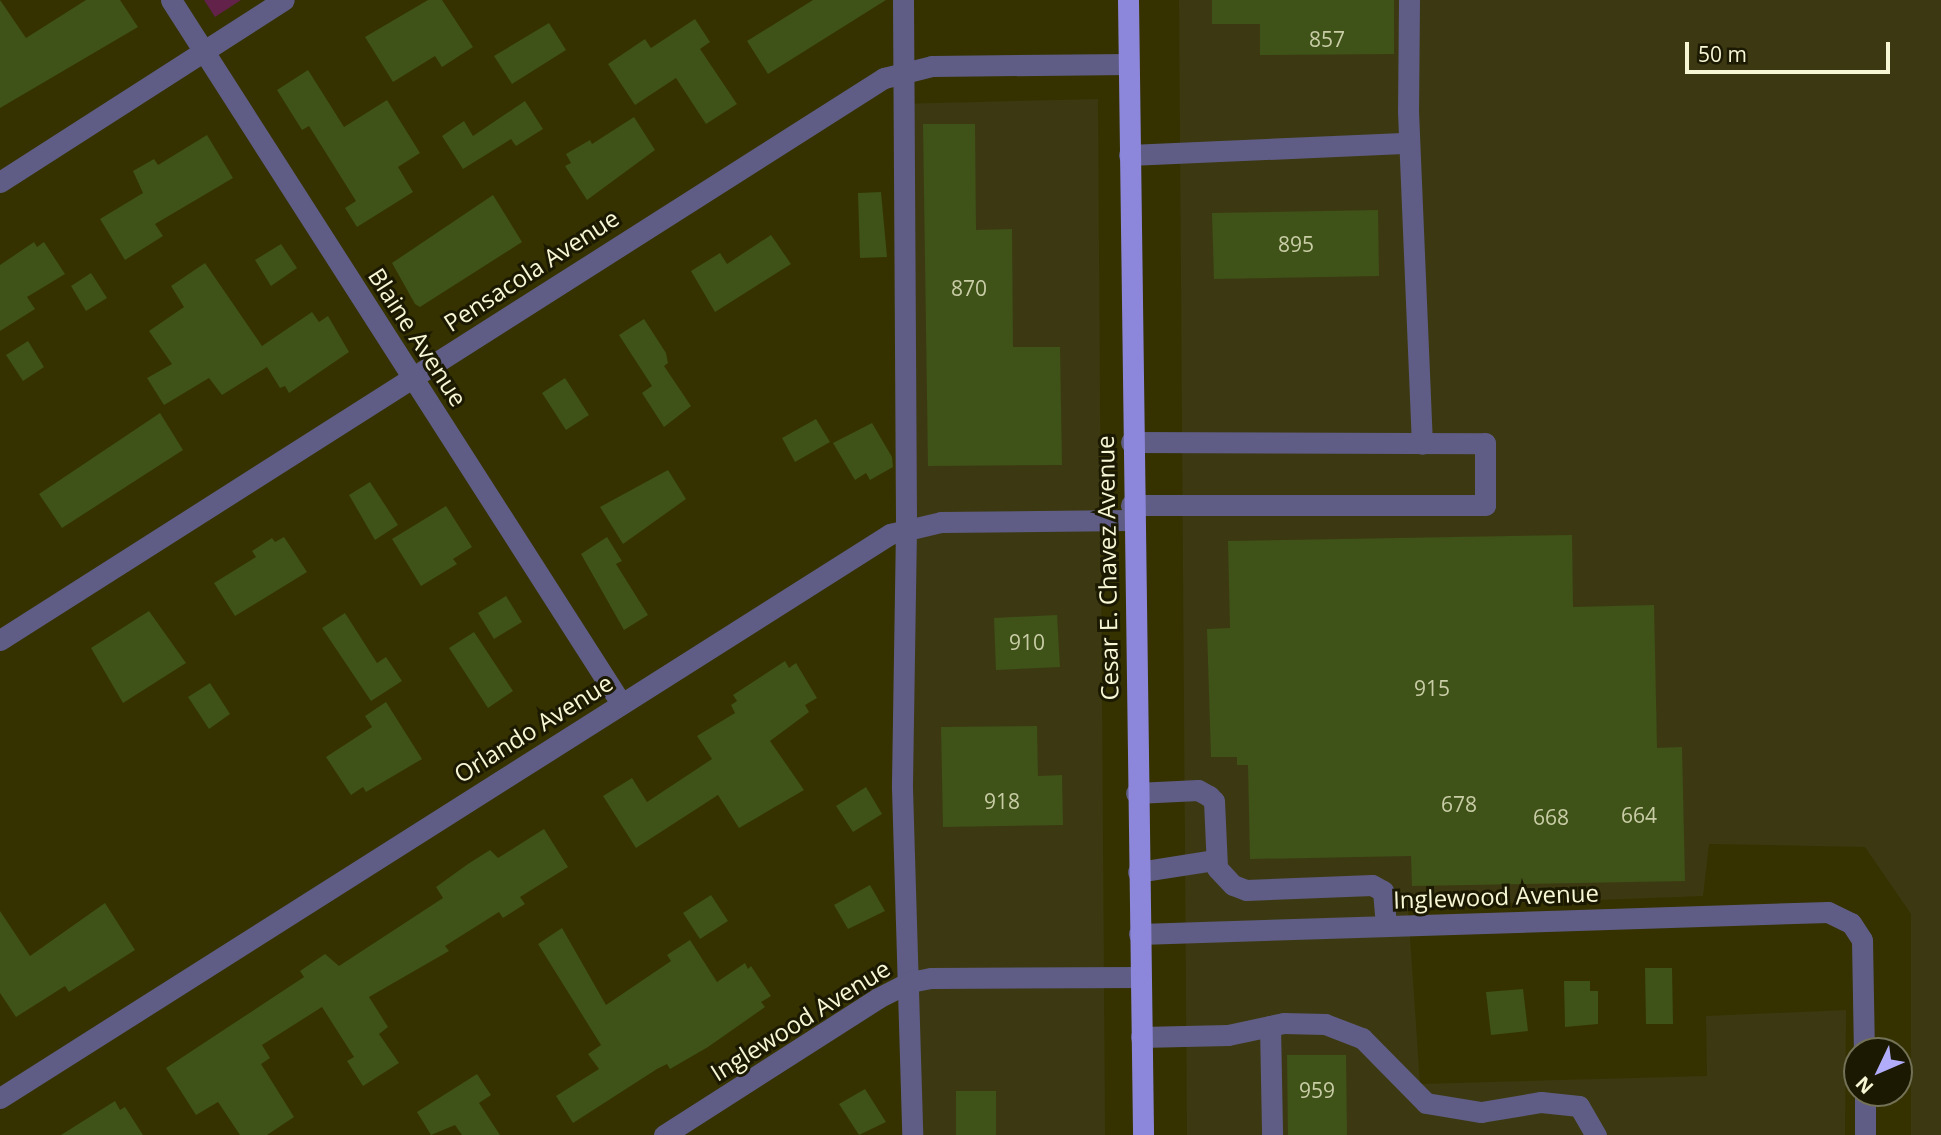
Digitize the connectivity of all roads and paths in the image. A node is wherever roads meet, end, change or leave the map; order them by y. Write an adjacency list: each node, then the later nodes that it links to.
1 (171, 0): 6 (street, Blaine Avenue)
2 (284, 0): 6 (street)
3 (902, 0): 8 (street)
4 (1128, 0): 7 (main road, Cesar E. Chavez Avenue)
5 (1409, 0): 9 (street)
6 (204, 51): 11 (street); 12 (street, Blaine Avenue)
7 (1128, 64): 8 (street, Pensacola Avenue); 10 (main road, Cesar E. Chavez Avenue)
8 (902, 71): 12 (street, Pensacola Avenue); 16 (street)
9 (1409, 143): 10 (street); 14 (street)
10 (1129, 155): 13 (main road, Cesar E. Chavez Avenue)
11 (0, 181)
12 (412, 377): 17 (street, Pensacola Avenue); 18 (street, Blaine Avenue)
13 (1131, 442): 14 (street); 15 (main road, Cesar E. Chavez Avenue)
14 (1422, 443): 15 (street, Orlando Avenue)
15 (1131, 513): 16 (street, Orlando Avenue); 19 (main road, Cesar E. Chavez Avenue)
16 (906, 528): 18 (street, Orlando Avenue); 25 (street)
17 (0, 640)
18 (621, 703): 29 (street, Orlando Avenue)
19 (1136, 793): 20 (street); 21 (main road, Cesar E. Chavez Avenue)
20 (1215, 860): 21 (street); 22 (street)
21 (1138, 872): 23 (main road, Cesar E. Chavez Avenue)
22 (1386, 926): 23 (street, Inglewood Avenue); 28 (street, Inglewood Avenue)
23 (1139, 934): 24 (main road, Cesar E. Chavez Avenue)
24 (1140, 977): 25 (street, Inglewood Avenue); 27 (main road, Cesar E. Chavez Avenue)
25 (910, 982): 31 (street, Inglewood Avenue); 32 (street)
26 (1270, 1026): 27 (street); 34 (street); 35 (street)
27 (1141, 1037): 33 (main road, Cesar E. Chavez Avenue)
28 (1864, 1037)
29 (0, 1098)
30 (1865, 1107): 36 (street)
31 (664, 1135)
32 (912, 1135)
33 (1143, 1135)
34 (1272, 1135)
35 (1596, 1135)
36 (1866, 1135)

